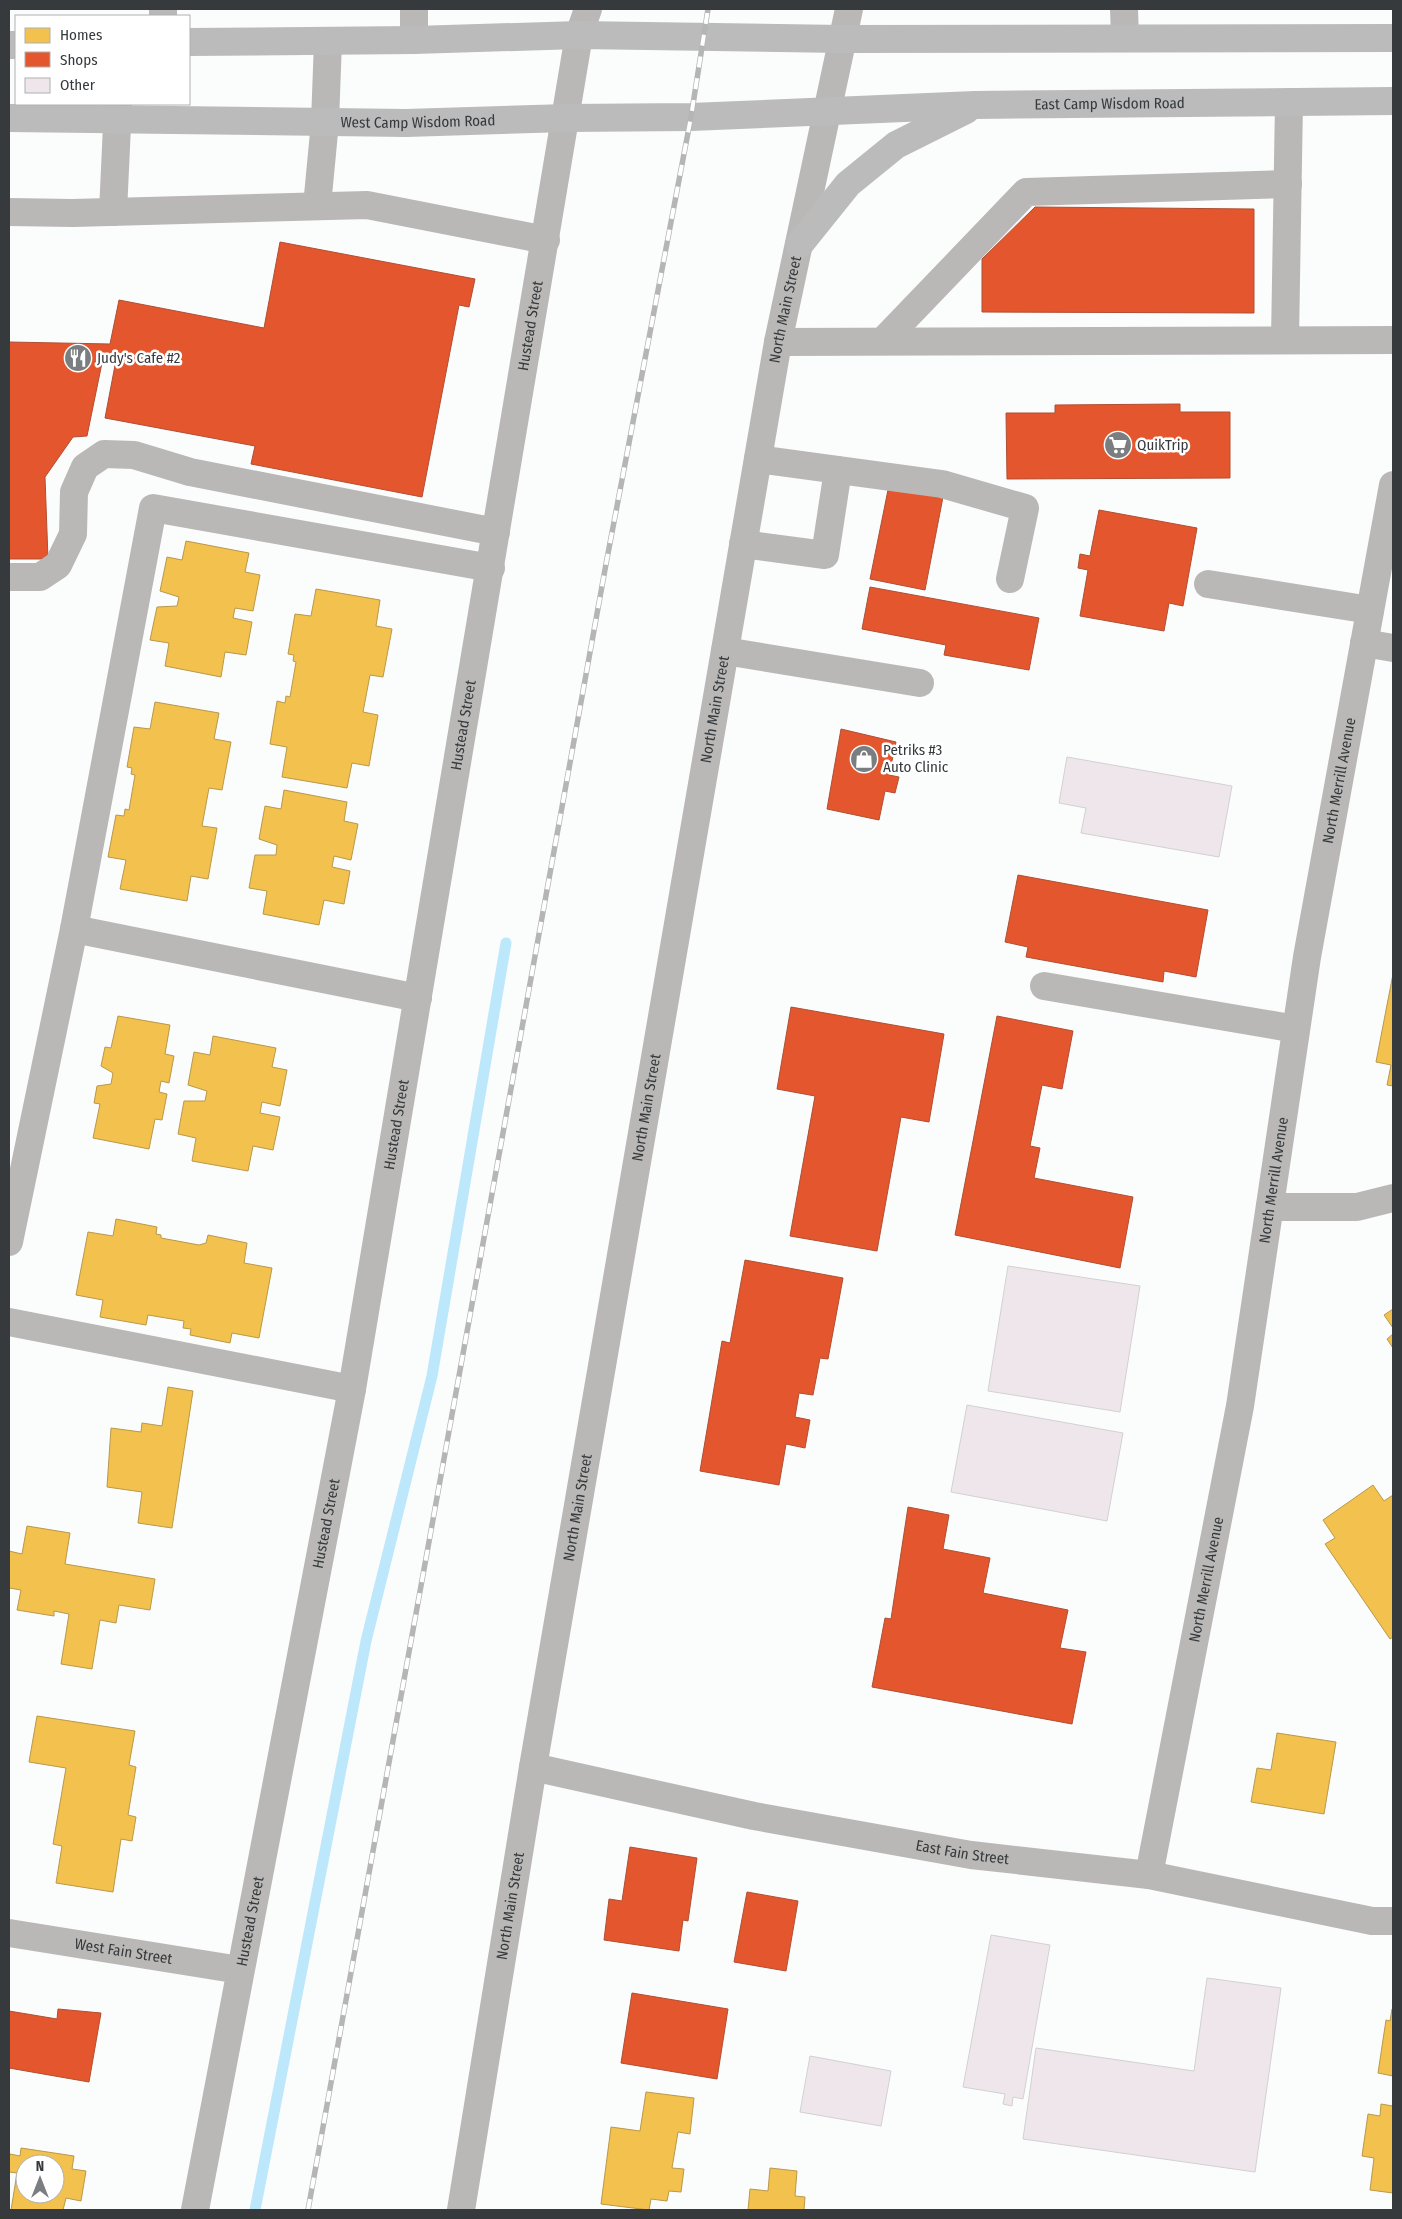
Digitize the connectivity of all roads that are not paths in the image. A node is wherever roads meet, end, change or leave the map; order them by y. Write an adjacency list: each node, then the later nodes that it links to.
1 (414, 9): 9 (street)
2 (588, 9): 5 (street, Hustead Street)
3 (849, 9): 8 (street, North Main Street)
4 (1124, 9): 6 (street)
5 (579, 35): 8 (main road); 9 (main road); 18 (street, Hustead Street)
6 (1125, 38): 7 (main road); 8 (main road)
7 (1393, 38)
8 (844, 39): 16 (street, North Main Street)
9 (414, 40): 10 (main road)
10 (328, 41): 11 (main road); 19 (street)
11 (190, 42)
12 (1393, 101): 13 (main road, East Camp Wisdom Road)
13 (1289, 102): 14 (main road, East Camp Wisdom Road); 20 (street)
14 (975, 106): 16 (main road, East Camp Wisdom Road); 25 (main road)
15 (118, 112): 17 (main road, West Camp Wisdom Road); 19 (main road, West Camp Wisdom Road); 23 (street)
16 (828, 112): 18 (main road, West Camp Wisdom Road); 25 (street, North Main Street)
17 (9, 118)
18 (567, 118): 19 (main road, West Camp Wisdom Road); 24 (street, Hustead Street)
19 (325, 122): 21 (street)
20 (1288, 184): 26 (street); 28 (street)
21 (317, 206): 23 (street); 24 (street)
22 (9, 212): 23 (street)
23 (112, 212)
24 (546, 240): 33 (street, Hustead Street)
25 (799, 244): 29 (street, North Main Street)
26 (1284, 340): 27 (street); 28 (street)
27 (1393, 340)
28 (883, 341): 29 (street)
29 (778, 342): 30 (street, North Main Street)
30 (758, 459): 31 (street); 35 (street, North Main Street)
31 (838, 470): 35 (street); 38 (street)
32 (1393, 485): 34 (street, North Merrill Avenue)
33 (496, 532): 36 (street, Hustead Street); 37 (street)
34 (1388, 543): 40 (street, North Merrill Avenue)
35 (743, 544): 43 (street, North Main Street)
36 (491, 568): 45 (street); 47 (street, Hustead Street)
37 (9, 577)
38 (1010, 579)
39 (1208, 584): 40 (street)
40 (1370, 610): 41 (street, North Merrill Avenue)
41 (1364, 643): 42 (street); 48 (street, North Merrill Avenue)
42 (1393, 648)
43 (725, 651): 44 (street); 54 (street, North Main Street)
44 (920, 683)
45 (74, 929): 47 (street); 51 (street)
46 (1044, 986): 48 (street)
47 (418, 998): 53 (street, Hustead Street)
48 (1296, 1029): 50 (street, North Merrill Avenue)
49 (1393, 1198): 50 (street)
50 (1270, 1207): 55 (street, North Merrill Avenue)
51 (9, 1242)
52 (9, 1322): 53 (street)
53 (352, 1389): 58 (street, Hustead Street)
54 (533, 1767): 55 (street, East Fain Street); 60 (street, North Main Street)
55 (1148, 1875): 56 (street, East Fain Street)
56 (1393, 1921)
57 (9, 1933): 58 (street, West Fain Street)
58 (240, 1970): 59 (street, Hustead Street)
59 (195, 2210)
60 (461, 2210)

